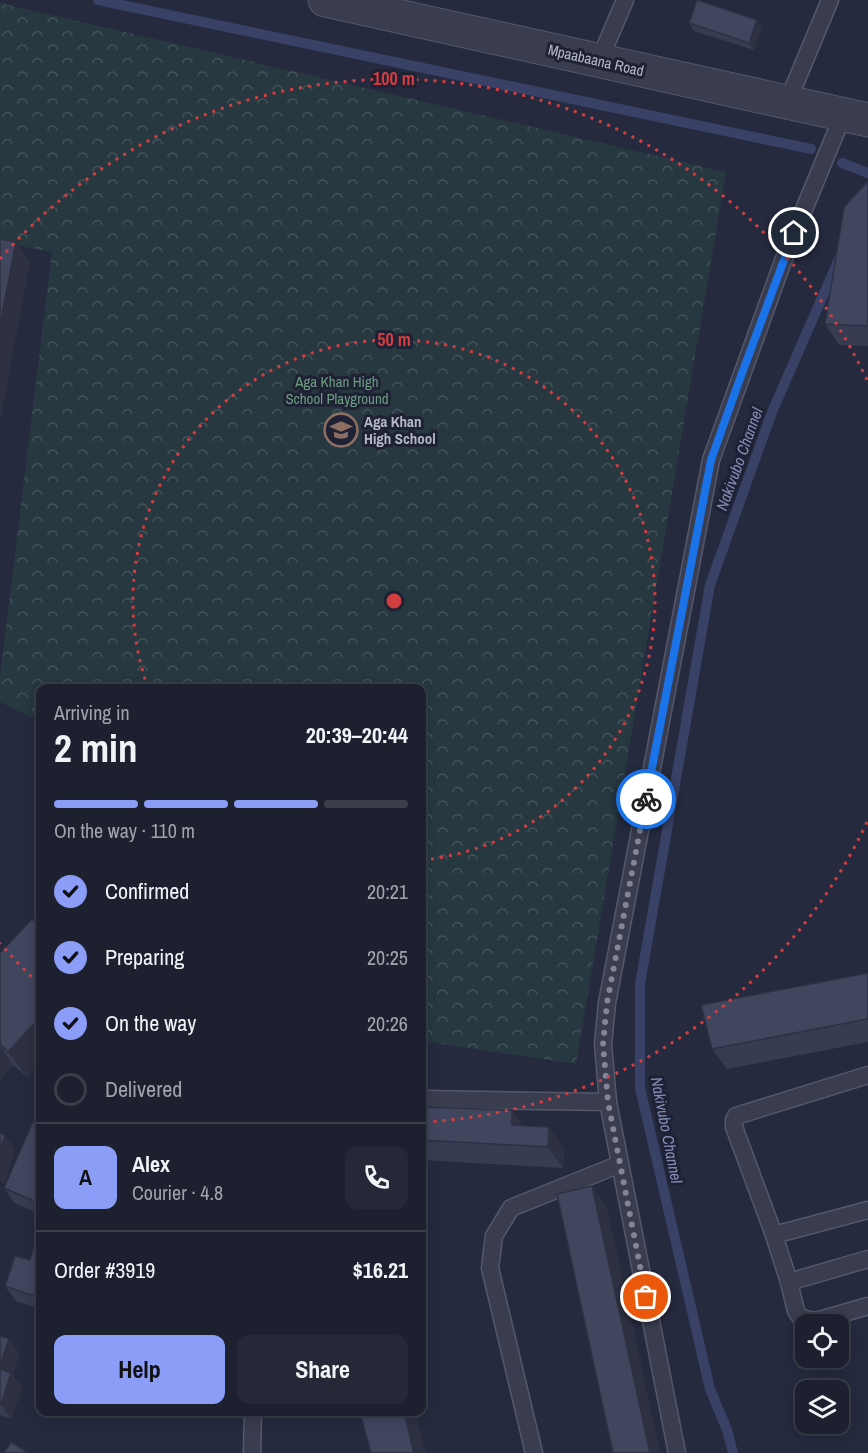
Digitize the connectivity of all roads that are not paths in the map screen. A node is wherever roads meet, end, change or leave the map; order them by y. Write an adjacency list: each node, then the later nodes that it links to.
1 (325, 0): 4 (street, Mpaabaana Road)
2 (624, 0): 4 (lane)
3 (830, 0): 5 (lane)
4 (598, 61): 5 (street, Mpaabaana Road)
5 (787, 103): 6 (street, Mpaabaana Road)
6 (856, 117): 9 (lane)
7 (868, 1075): 12 (lane)
8 (426, 1100): 9 (lane)
9 (608, 1102): 10 (lane)
10 (620, 1164): 18 (lane); 19 (lane)
11 (868, 1210): 12 (lane)
12 (774, 1235): 14 (lane)
13 (868, 1259): 14 (lane)
14 (789, 1282): 15 (lane)
15 (868, 1306)
16 (253, 1416): 17 (lane)
17 (252, 1453)
18 (534, 1453)
19 (677, 1453)

